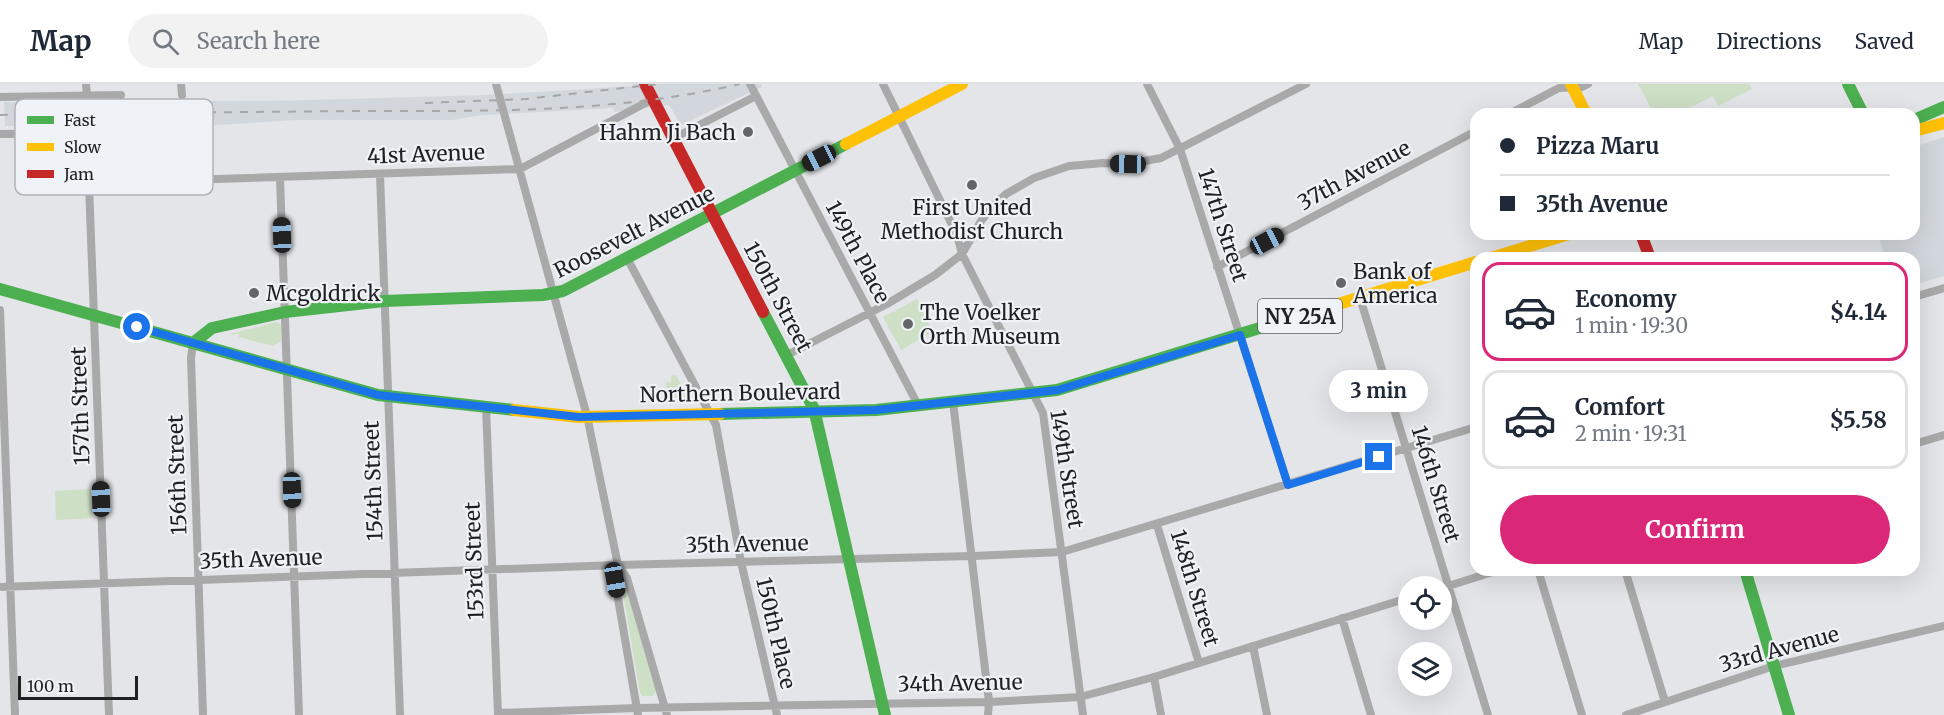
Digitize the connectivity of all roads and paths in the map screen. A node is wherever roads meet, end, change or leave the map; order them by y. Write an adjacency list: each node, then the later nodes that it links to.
1 (86, 84): 15 (street)
2 (181, 84): 14 (street)
3 (496, 84): 31 (street)
4 (645, 84): 17 (street, 150th Street)
5 (882, 84): 22 (street, 149th Street)
6 (962, 84): 22 (street, Roosevelt Avenue)
7 (1147, 84): 30 (street, 147th Street)
8 (1306, 84): 30 (street)
9 (1588, 84): 11 (street)
10 (1848, 84): 21 (street)
11 (1571, 86): 19 (street); 20 (street)
12 (753, 90): 29 (street); 32 (street, 149th Place)
13 (121, 95): 15 (street)
14 (182, 95)
15 (87, 96): 16 (street)
16 (0, 97)
17 (653, 99): 29 (street, 150th Street); 31 (street, 41st Avenue)
18 (1944, 107): 23 (street)
19 (1521, 108)
20 (1583, 108)
21 (1860, 108)
22 (899, 117): 32 (street, Roosevelt Avenue); 40 (street, 149th Street)
23 (1920, 117)
24 (1944, 123): 25 (street)
25 (1920, 129)
26 (0, 134): 27 (street)
27 (15, 134)
28 (1470, 134): 43 (street, 37th Avenue)
29 (674, 138): 37 (street, 150th Street)
30 (1180, 149): 40 (street); 43 (street, 147th Street)
31 (520, 169): 33 (street, 41st Avenue); 46 (street)
32 (795, 170): 37 (street, Roosevelt Avenue); 52 (street, 149th Place)
33 (380, 174): 34 (street, 41st Avenue); 49 (street, 154th Street)
34 (280, 178): 35 (street, 41st Avenue); 51 (street)
35 (213, 179)
36 (89, 195): 53 (street, 157th Street)
37 (713, 214): 41 (street, Roosevelt Avenue); 56 (street, 150th Street)
38 (1550, 240): 39 (street)
39 (1510, 252)
40 (962, 254): 52 (street); 58 (street, 149th Street)
41 (627, 258): 46 (street, Roosevelt Avenue); 64 (street, 150th Place)
42 (1470, 264): 48 (street, Northern Boulevard / NY 25A)
43 (1217, 267): 54 (street, 147th Street)
44 (1944, 288): 47 (street)
45 (0, 289): 53 (street, Northern Boulevard / NY 25A)
46 (554, 294): 49 (street, Roosevelt Avenue); 65 (street)
47 (1920, 295)
48 (1360, 298): 54 (street, Northern Boulevard / NY 25A); 69 (street, 146th Street)
49 (384, 300): 51 (street, Roosevelt Avenue); 59 (street, 154th Street)
50 (0, 310): 88 (street)
51 (285, 312): 55 (street, Roosevelt Avenue); 57 (street)
52 (869, 312): 56 (street); 61 (street, 149th Place)
53 (94, 315): 55 (street, Northern Boulevard / NY 25A); 86 (street, 157th Street)
54 (1240, 335): 58 (street, Northern Boulevard / NY 25A); 70 (street, 147th Street)
55 (193, 342): 57 (street, Northern Boulevard / NY 25A); 85 (street, 156th Street)
56 (787, 355): 63 (street, 150th Street)
57 (287, 370): 59 (street, Northern Boulevard / NY 25A); 79 (street)
58 (1033, 393): 60 (street, Northern Boulevard / NY 25A); 72 (street, 149th Street)
59 (388, 396): 62 (street, Northern Boulevard / NY 25A); 78 (street, 154th Street)
60 (953, 402): 61 (street, Northern Boulevard / NY 25A); 73 (street)
61 (918, 405): 63 (street, Northern Boulevard / NY 25A)
62 (486, 406): 65 (street, Northern Boulevard / NY 25A); 77 (street, 153rd Street)
63 (814, 411): 64 (street, Northern Boulevard / NY 25A); 74 (street, 150th Street)
64 (710, 414): 65 (street, Northern Boulevard / NY 25A); 75 (street, 150th Place)
65 (587, 416): 76 (street)
66 (1470, 429): 69 (street, 35th Avenue)
67 (1944, 435): 68 (street)
68 (1920, 442)
69 (1406, 448): 70 (street, 35th Avenue); 80 (street, 146th Street)
70 (1288, 485): 71 (street, 35th Avenue)
71 (1157, 525): 72 (street, 35th Avenue); 95 (street, 148th Street)
72 (1062, 552): 73 (street, 35th Avenue); 98 (street, 149th Street)
73 (973, 556): 74 (street, 35th Avenue); 99 (street)
74 (849, 559): 75 (street, 35th Avenue); 102 (street, 150th Street)
75 (741, 562): 76 (street, 35th Avenue); 101 (street, 150th Place)
76 (618, 565): 77 (street, 35th Avenue); 103 (street); 104 (street)
77 (493, 569): 78 (street, 35th Avenue); 105 (street, 153rd Street)
78 (394, 573): 79 (street, 35th Avenue); 110 (street, 154th Street)
79 (294, 576): 85 (street, 35th Avenue); 109 (street)
80 (1442, 576)
81 (1480, 576): 87 (street)
82 (1540, 576): 118 (street)
83 (1627, 576): 100 (street)
84 (1747, 576): 96 (street)
85 (198, 580): 86 (street, 35th Avenue); 108 (street, 156th Street)
86 (104, 583): 88 (street, 35th Avenue); 107 (street, 157th Street)
87 (1452, 585)
88 (10, 586): 89 (street, 35th Avenue); 106 (street)
89 (0, 587)
90 (1398, 601): 92 (street, 34th Avenue)
91 (1452, 608): 117 (street, 146th Street)
92 (1342, 618): 94 (street, 34th Avenue); 116 (street)
93 (1944, 626): 96 (street, 33rd Avenue)
94 (1253, 646): 95 (street, 34th Avenue); 115 (street)
95 (1198, 663): 97 (street, 34th Avenue)
96 (1774, 666): 100 (street, 33rd Avenue); 120 (street)
97 (1154, 677): 98 (street, 34th Avenue); 114 (street)
98 (1080, 697): 99 (street, 34th Avenue); 113 (street, 149th Street)
99 (989, 702): 102 (street, 34th Avenue); 112 (street)
100 (1665, 702): 119 (street, 33rd Avenue)
101 (774, 706): 102 (street, 34th Avenue); 104 (street, 34th Avenue); 111 (street, 150th Place)
102 (884, 709)
103 (637, 711): 104 (street, 34th Avenue); 105 (street, 34th Avenue)
104 (665, 711)
105 (498, 714)
106 (15, 715)
107 (109, 715)
108 (203, 715)
109 (299, 715)
110 (400, 715)
111 (777, 715)
112 (988, 715)
113 (1083, 715)
114 (1161, 715)
115 (1267, 715)
116 (1371, 715)
117 (1488, 715)
118 (1582, 715)
119 (1626, 715)
120 (1789, 715)

